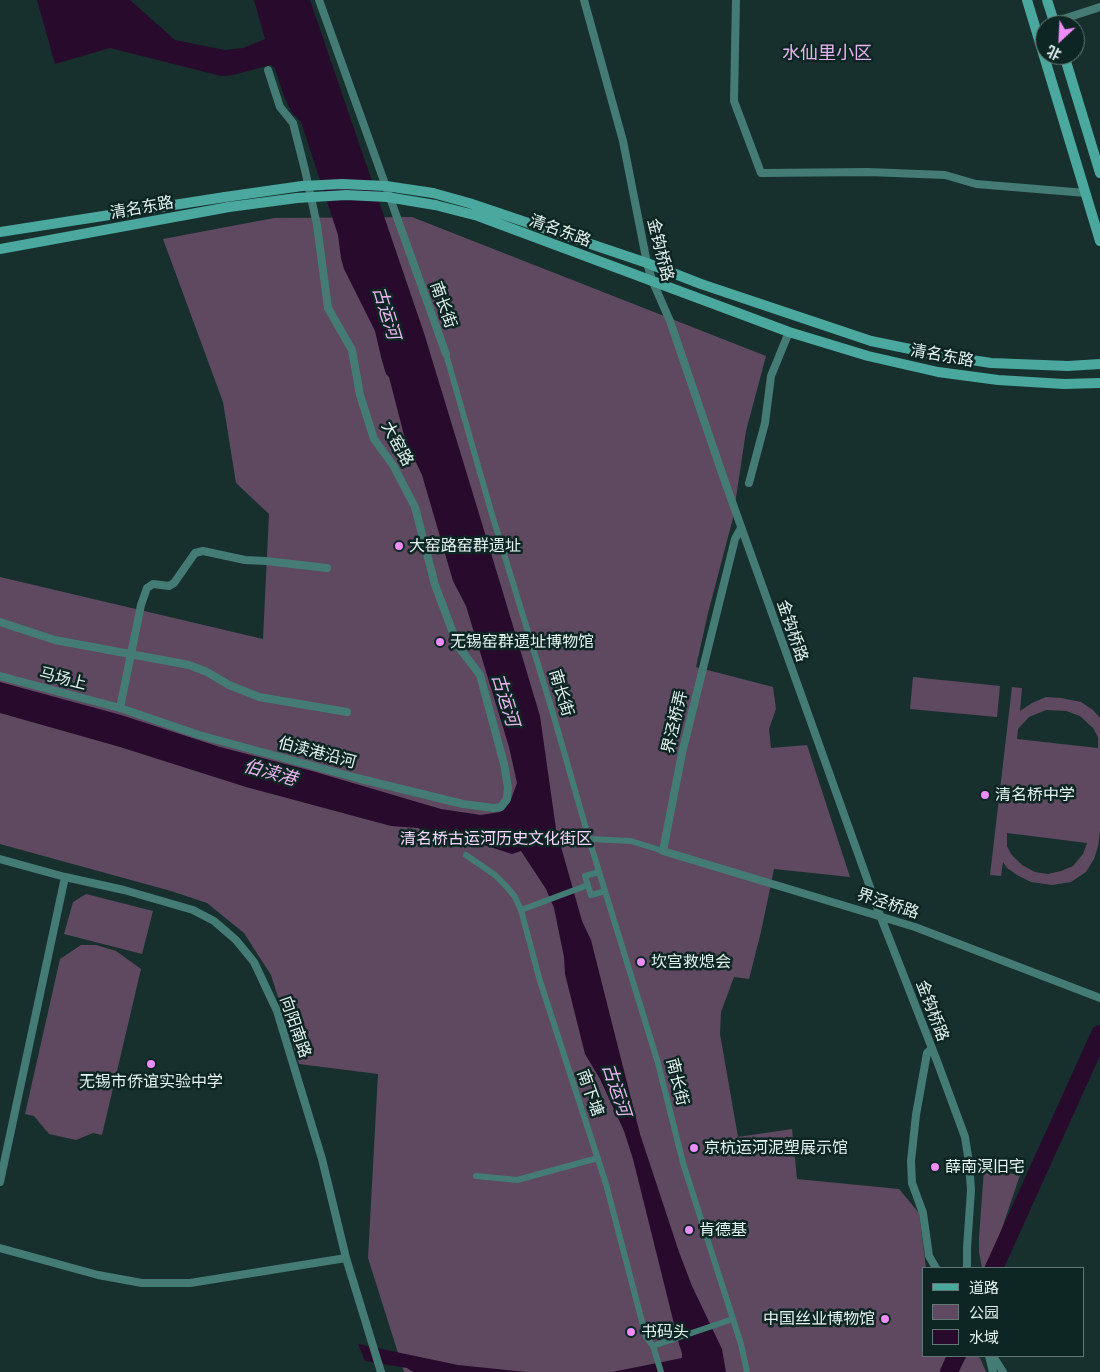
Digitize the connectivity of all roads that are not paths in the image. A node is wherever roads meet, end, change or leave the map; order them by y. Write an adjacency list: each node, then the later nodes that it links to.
1 (319, 0): 19 (street, 南长街)
2 (584, 0): 16 (street, 金钩桥路)
3 (736, 0): 12 (street)
4 (1027, 0): 12 (main road)
5 (1047, 0): 7 (main road)
6 (1100, 7): 8 (street)
7 (1052, 15)
8 (1077, 15)
9 (1067, 65): 11 (main road)
10 (268, 70): 30 (street, 大窑路)
11 (1100, 173)
12 (1086, 193): 14 (main road)
13 (0, 232): 16 (main road, 清名东路, bridge)
14 (1100, 241)
15 (0, 249): 17 (main road, 清名东路, bridge)
16 (647, 263): 17 (street, 金钩桥路); 20 (main road, 清名东路)
17 (652, 280): 18 (main road, 清名东路); 23 (street, 金钩桥路)
18 (788, 332): 21 (main road, 清名东路); 22 (street)
19 (446, 354): 31 (street, 南长街)
20 (1100, 364)
21 (1100, 383)
22 (749, 483)
23 (742, 528): 32 (street, 界泾桥弄); 40 (street, 金钩桥路)
24 (327, 568): 26 (street)
25 (0, 622): 26 (street)
26 (131, 654): 28 (street); 29 (street)
27 (0, 676): 28 (street, 马场上)
28 (120, 708): 30 (street, 伯渎港沿河)
29 (348, 712)
30 (507, 799)
31 (589, 839): 32 (street); 35 (street, 南长街)
32 (663, 851): 40 (street, 界泾桥路)
33 (466, 855): 39 (street, 南下塘)
34 (0, 860): 36 (street, 向阳南路)
35 (599, 872): 37 (street); 38 (street, 南长街)
36 (65, 877): 45 (street); 47 (street, 向阳南路)
37 (588, 885): 38 (street); 39 (street)
38 (605, 891): 50 (street, 南长街)
39 (521, 910): 43 (street, 南下塘)
40 (880, 915): 41 (street, 界泾桥路); 42 (street, 金钩桥路)
41 (1100, 998)
42 (932, 1048): 48 (street); 49 (street, 金钩桥路)
43 (598, 1158): 44 (street); 51 (street, 南下塘)
44 (476, 1176)
45 (0, 1182)
46 (0, 1248): 47 (street)
47 (346, 1258): 54 (street, 向阳南路)
48 (935, 1267)
49 (967, 1267)
50 (733, 1319): 51 (street); 56 (street, 南长街)
51 (653, 1346): 55 (street, 南下塘)
52 (989, 1357): 57 (street)
53 (994, 1357): 58 (street)
54 (381, 1372)
55 (662, 1372)
56 (747, 1372)
57 (993, 1372)
58 (1003, 1372)

